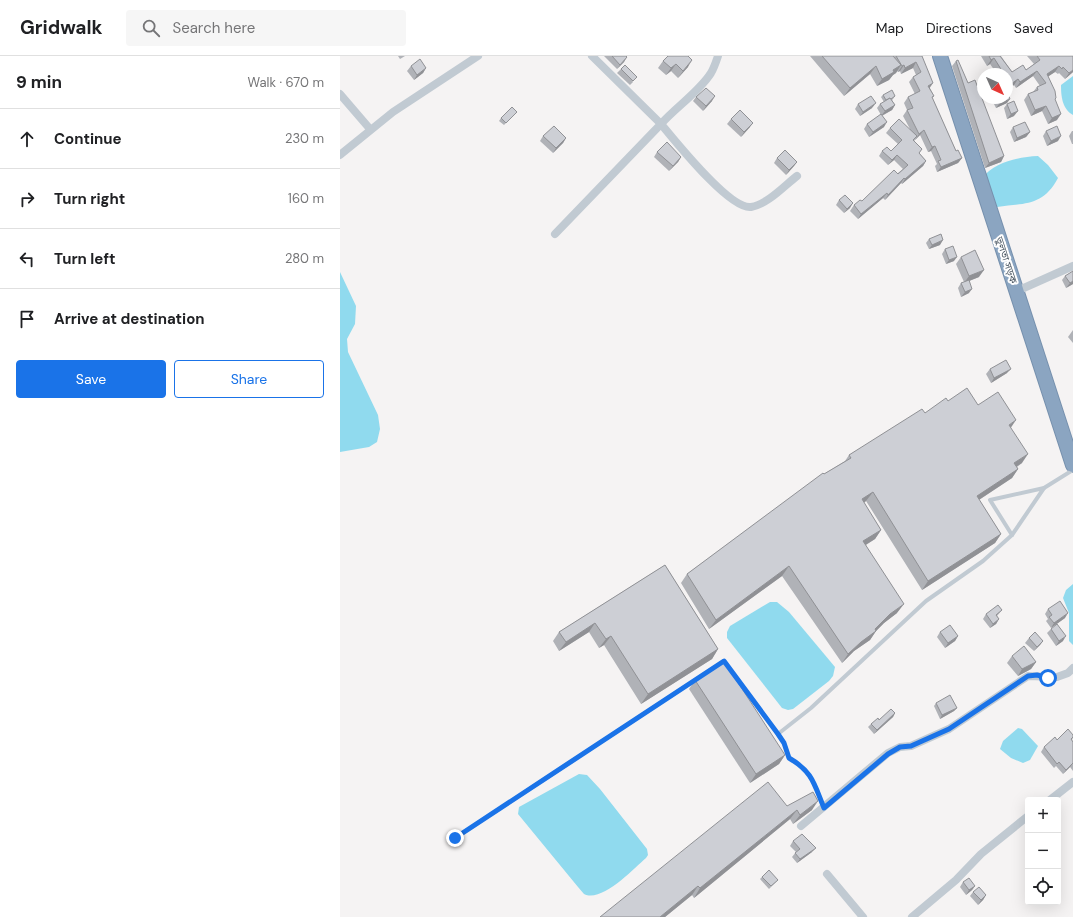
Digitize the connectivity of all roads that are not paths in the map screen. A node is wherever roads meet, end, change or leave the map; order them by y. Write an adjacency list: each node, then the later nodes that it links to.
1 (478, 56): 7 (street)
2 (592, 56): 6 (street)
3 (718, 56): 6 (street)
4 (940, 56): 12 (highway, ভুলতা সড়ক)
5 (340, 94): 7 (street)
6 (661, 124): 9 (street); 10 (street)
7 (370, 129): 8 (street)
8 (340, 156)
9 (797, 176)
10 (555, 234)
11 (1073, 266): 12 (street)
12 (1017, 291): 13 (highway, ভুলতা সড়ক)
13 (1073, 465)
14 (1073, 470): 15 (lane)
15 (1044, 488): 16 (lane); 16 (lane)
16 (1012, 535): 18 (lane)
17 (1073, 668): 21 (street)
18 (778, 734): 21 (lane); 24 (lane)
19 (1073, 782): 20 (street)
20 (1054, 797)
21 (824, 808): 23 (street)
22 (1025, 818): 27 (street)
23 (801, 826)
24 (455, 838)
25 (827, 874): 26 (street)
26 (863, 917)
27 (912, 917)

